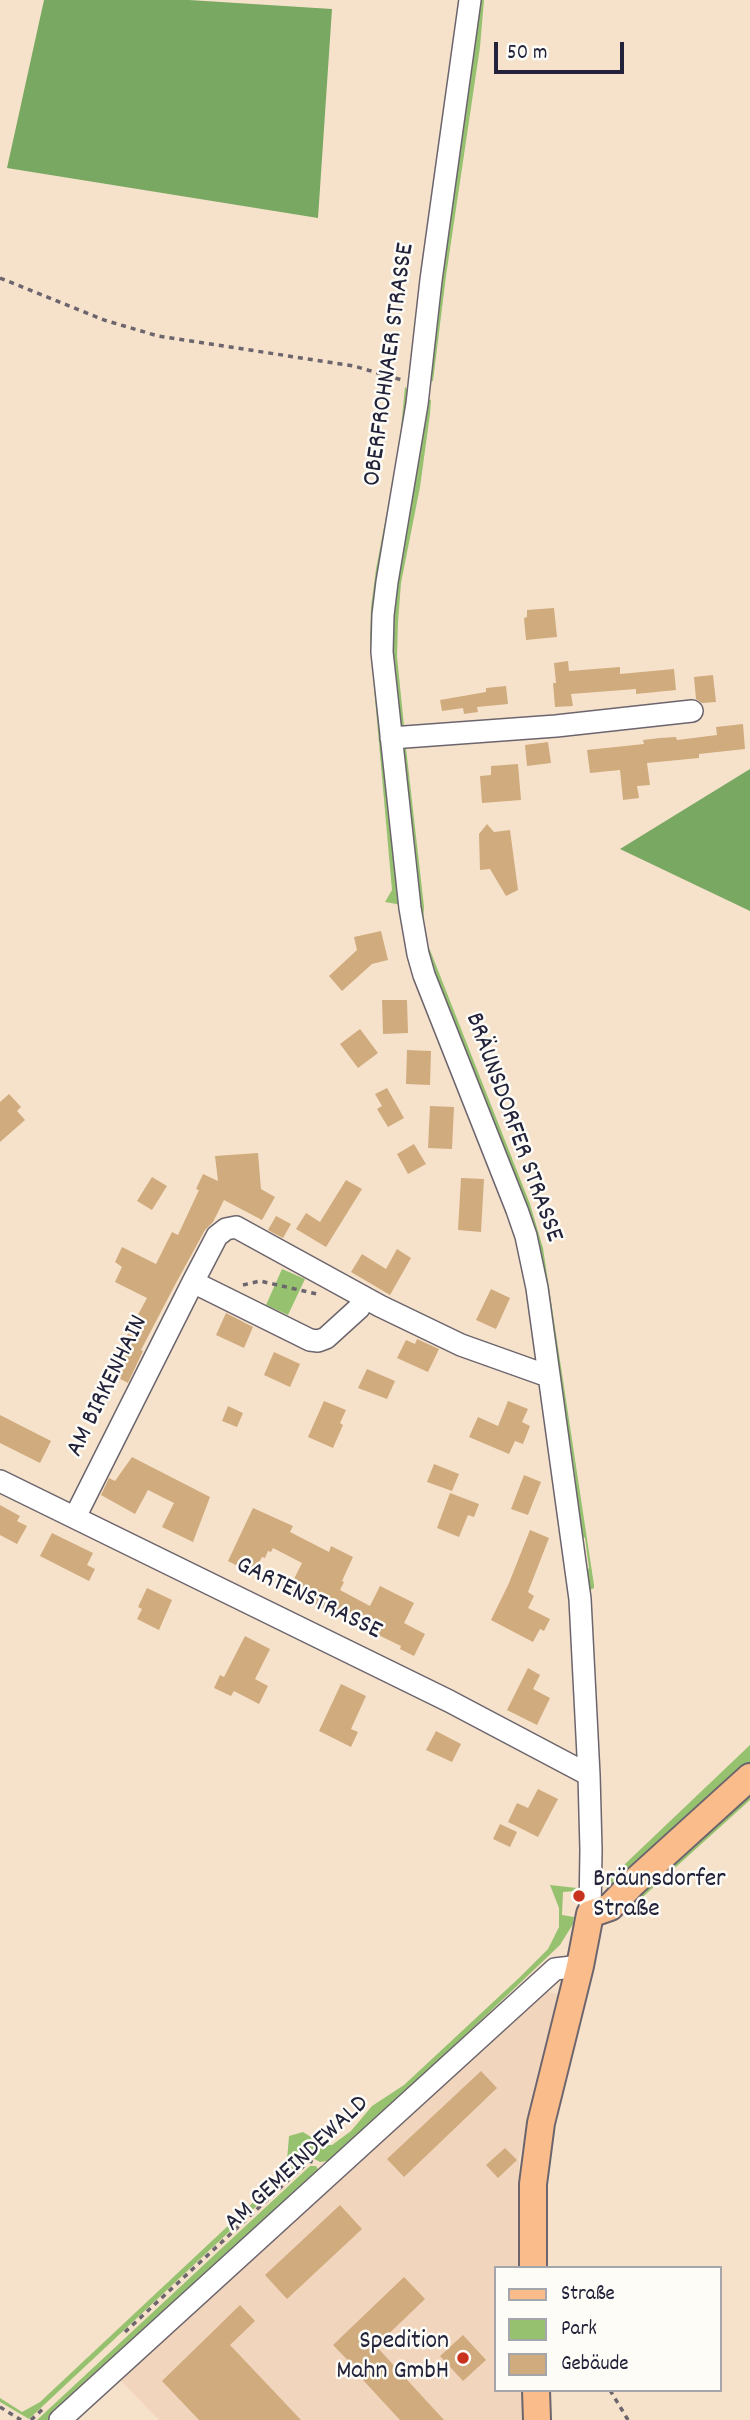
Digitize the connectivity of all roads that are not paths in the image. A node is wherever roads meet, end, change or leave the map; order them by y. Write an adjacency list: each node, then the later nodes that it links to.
1 (470, 0): 3 (street, OBERFROHNAER STRASSE)
2 (692, 711): 3 (street)
3 (391, 738): 4 (street, OBERFROHNAER STRASSE)
4 (410, 908): 7 (street, BRÄUNSDORFER STRASSE)
5 (193, 1282): 6 (street); 6 (street, AM BIRKENHAIN); 9 (street, AM BIRKENHAIN)
6 (365, 1298): 7 (street, AM BIRKENHAIN)
7 (548, 1376): 10 (street, BRÄUNSDORFER STRASSE)
8 (0, 1480): 9 (street, GARTENSTRASSE)
9 (75, 1517): 10 (street, GARTENSTRASSE)
10 (589, 1775): 12 (street, BRÄUNSDORFER STRASSE)
11 (750, 1777): 12 (main road)
12 (590, 1914): 13 (main road)
13 (580, 1966): 14 (main road); 16 (street, AM GEMEINDEWALD)
14 (533, 2266)
15 (536, 2392): 17 (main road)
16 (56, 2411)
17 (537, 2420)

